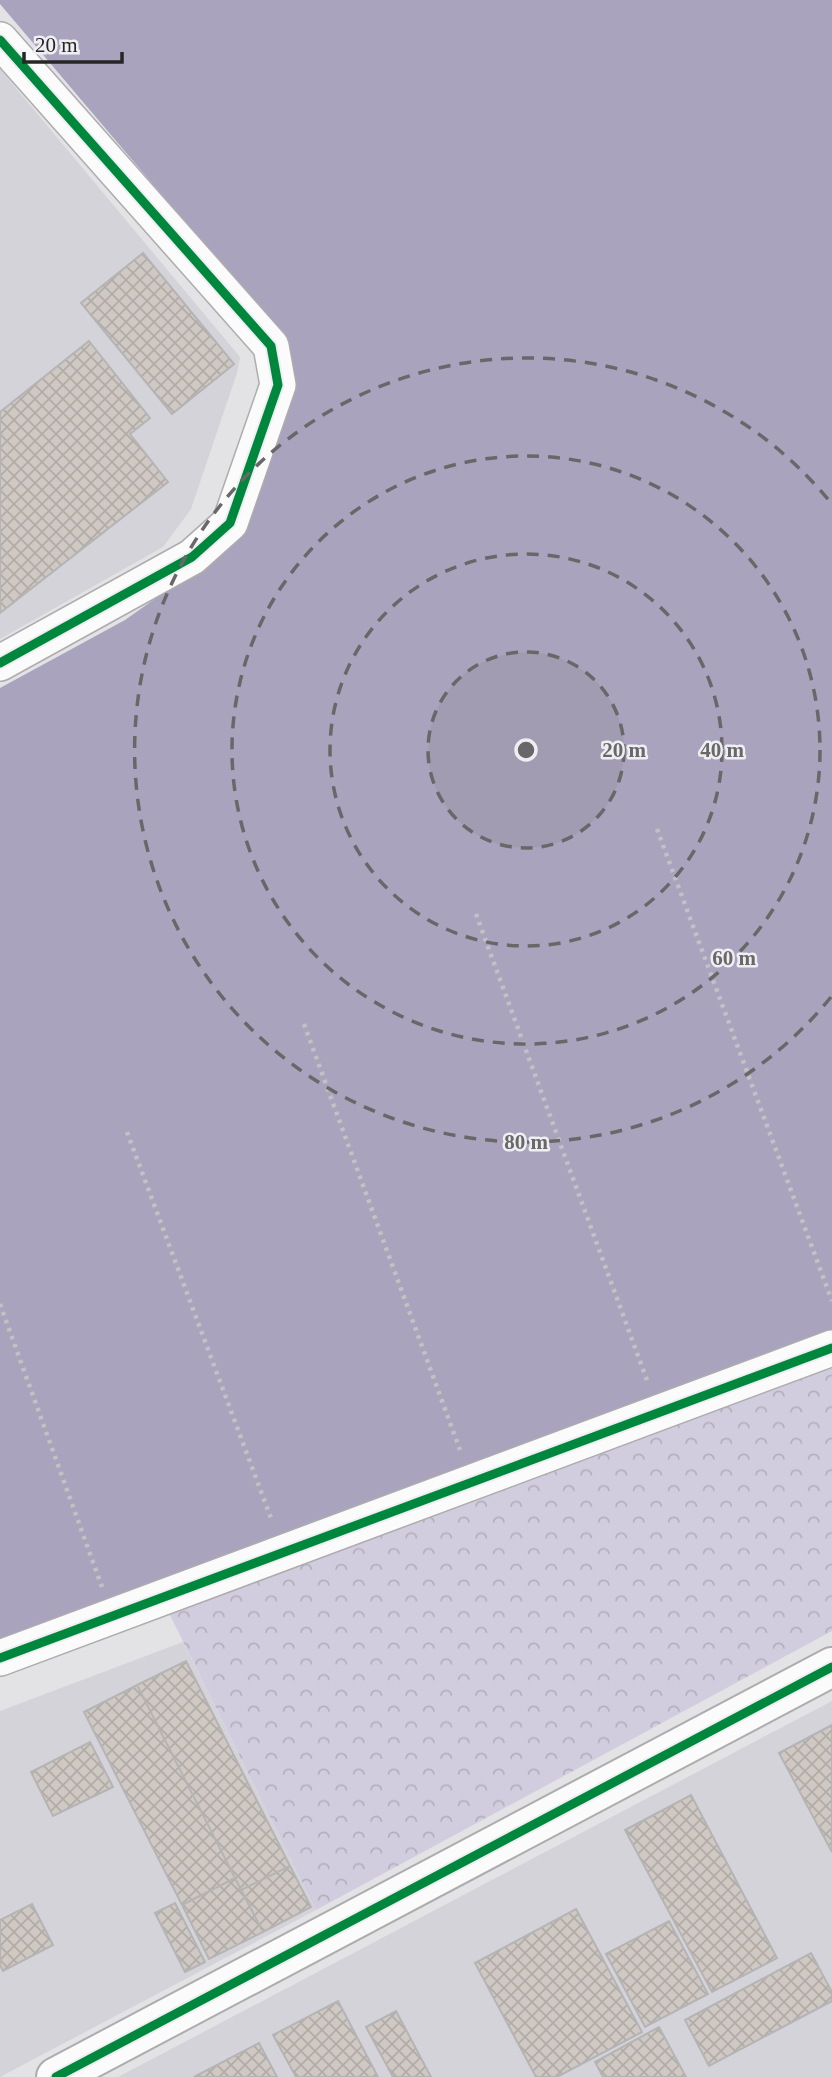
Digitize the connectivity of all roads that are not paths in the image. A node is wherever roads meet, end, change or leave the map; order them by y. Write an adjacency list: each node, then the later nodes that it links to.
1 (0, 40): 2 (street)
2 (0, 663)
3 (832, 1348): 4 (street)
4 (0, 1658)
5 (832, 1667): 6 (street)
6 (57, 2077)

